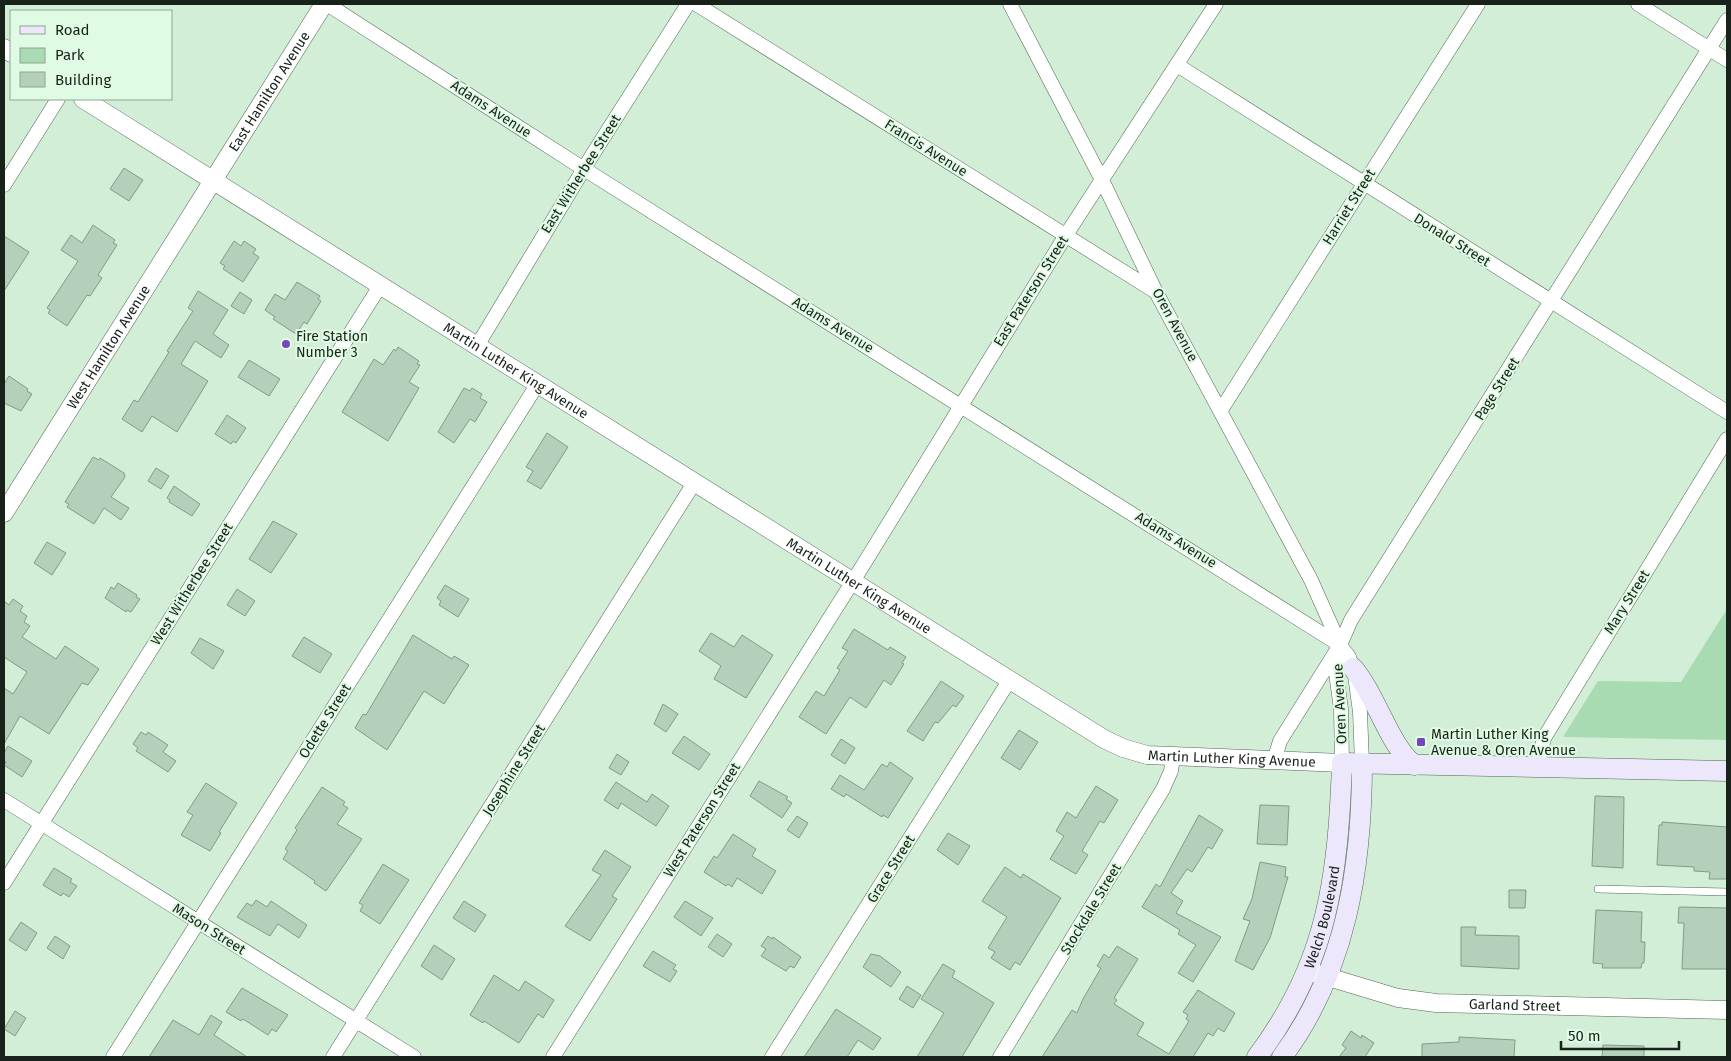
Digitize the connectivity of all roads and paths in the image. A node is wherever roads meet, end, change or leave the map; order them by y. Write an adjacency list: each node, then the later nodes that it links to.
1 (326, 4): 14 (street, Adams Avenue); 16 (street, East Hamilton Avenue)
2 (688, 4): 14 (street, East Witherbee Street)
3 (696, 4): 19 (street, Francis Avenue)
4 (1010, 4): 15 (street, Oren Avenue)
5 (1216, 4): 11 (street, East Paterson Street)
6 (1478, 4): 17 (street, Harriet Street)
7 (1638, 4): 9 (street)
8 (1727, 20): 9 (street, Page Street)
9 (1709, 49): 10 (street); 22 (street, Page Street)
10 (1727, 60)
11 (1177, 65): 15 (street, East Paterson Street); 17 (street, Donald Street)
12 (57, 100): 18 (street)
13 (85, 100): 16 (street, Martin Luther King Avenue)
14 (584, 168): 23 (street, East Witherbee Street); 25 (street, Adams Avenue)
15 (1102, 180): 19 (street, East Paterson Street); 21 (street, Oren Avenue)
16 (213, 181): 20 (street, Martin Luther King Avenue); 30 (street, West Hamilton Avenue)
17 (1364, 184): 22 (street, Donald Street); 26 (street, Harriet Street)
18 (4, 185)
19 (1066, 235): 21 (street, Francis Avenue); 25 (street, East Paterson Street)
20 (380, 286): 23 (street, Martin Luther King Avenue); 42 (street, West Witherbee Street)
21 (1156, 292): 26 (street, Oren Avenue)
22 (1552, 302): 27 (street, Donald Street); 32 (street, Page Street)
23 (477, 346): 24 (street, Martin Luther King Avenue)
24 (537, 385): 29 (street, Martin Luther King Avenue); 46 (street, Odette Street)
25 (960, 405): 31 (street, East Paterson Street); 32 (street, Adams Avenue)
26 (1221, 410): 32 (street, Oren Avenue)
27 (1727, 412)
28 (1727, 439): 39 (street, Mary Street)
29 (694, 483): 31 (street, Martin Luther King Avenue); 50 (street, Josephine Street)
30 (4, 513)
31 (852, 582): 34 (street, Martin Luther King Avenue); 54 (street, West Paterson Street)
32 (1340, 645): 33 (street, Oren Avenue); 36 (street, Page Street); 37 (street, Oren Avenue)
33 (1353, 668): 37 (street, Oren Avenue); 38 (main road)
34 (1009, 681): 35 (street, Martin Luther King Avenue); 55 (street, Grace Street)
35 (1173, 757): 36 (street, Martin Luther King Avenue); 56 (street, Stockdale Street)
36 (1274, 761): 37 (street, Martin Luther King Avenue)
37 (1352, 763): 38 (main road, Martin Luther King Avenue); 47 (main road, Welch Boulevard); 48 (main road, Welch Boulevard)
38 (1414, 765): 39 (main road, Martin Luther King Avenue)
39 (1537, 768): 40 (main road, Martin Luther King Avenue)
40 (1727, 771)
41 (4, 800): 42 (street, Mason Street)
42 (41, 824): 43 (street, West Witherbee Street); 46 (street, Mason Street)
43 (4, 882)
44 (1598, 889): 45 (lane)
45 (1727, 892)
46 (198, 922): 50 (street, Mason Street); 51 (street, Odette Street)
47 (1308, 971): 48 (street, Garland Street); 57 (main road, Welch Boulevard)
48 (1328, 978): 49 (street, Garland Street); 58 (main road, Welch Boulevard)
49 (1727, 1010)
50 (356, 1021): 52 (street, Josephine Street); 53 (street, Mason Street)
51 (113, 1057)
52 (333, 1057)
53 (414, 1057)
54 (552, 1057)
55 (772, 1057)
56 (1000, 1057)
57 (1257, 1057)
58 (1282, 1057)

